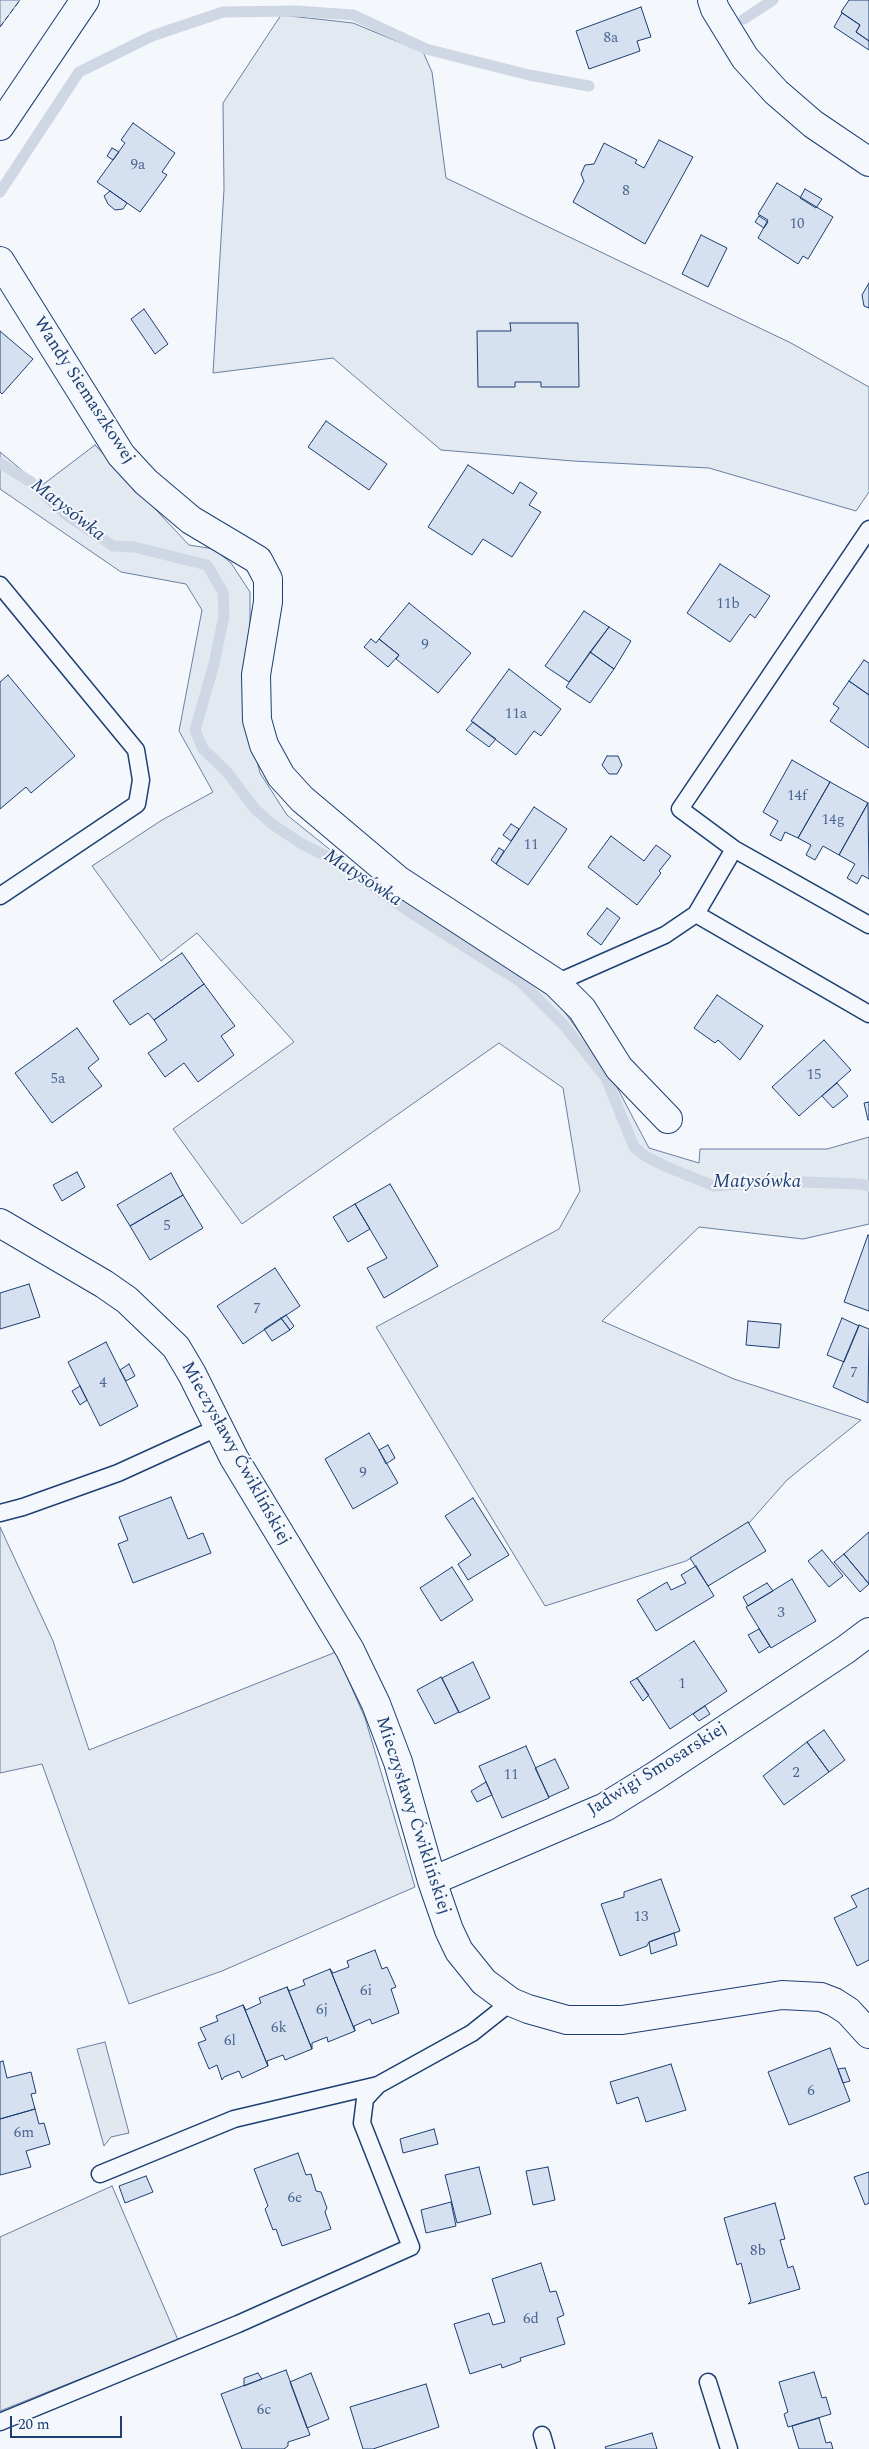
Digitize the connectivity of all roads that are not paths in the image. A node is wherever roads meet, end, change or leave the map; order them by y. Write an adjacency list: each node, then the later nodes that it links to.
1 (86, 0): 3 (street)
2 (712, 0): 4 (street)
3 (0, 126)
4 (869, 162)
5 (0, 262): 12 (street, Wandy Siemaszkowej)
6 (869, 529): 8 (lane)
7 (0, 584): 9 (lane)
8 (734, 849): 10 (lane); 11 (lane)
9 (0, 896)
10 (696, 914): 12 (lane); 13 (lane)
11 (869, 925)
12 (556, 983): 14 (street, Wandy Siemaszkowej)
13 (869, 1014)
14 (668, 1119)
15 (0, 1223): 16 (street, Mieczysławy Ćwiklińskiej)
16 (219, 1427): 17 (lane); 19 (street, Mieczysławy Ćwiklińskiej)
17 (0, 1513)
18 (869, 1632): 19 (street, Jadwigi Smosarskiej)
19 (432, 1881): 20 (street, Mieczysławy Ćwiklińskiej)
20 (511, 2002): 21 (street, Mieczysławy Ćwiklińskiej); 22 (lane)
21 (869, 2034)
22 (378, 2084): 23 (lane); 25 (lane)
23 (100, 2174)
24 (708, 2382): 26 (lane)
25 (0, 2422)
26 (729, 2449)

